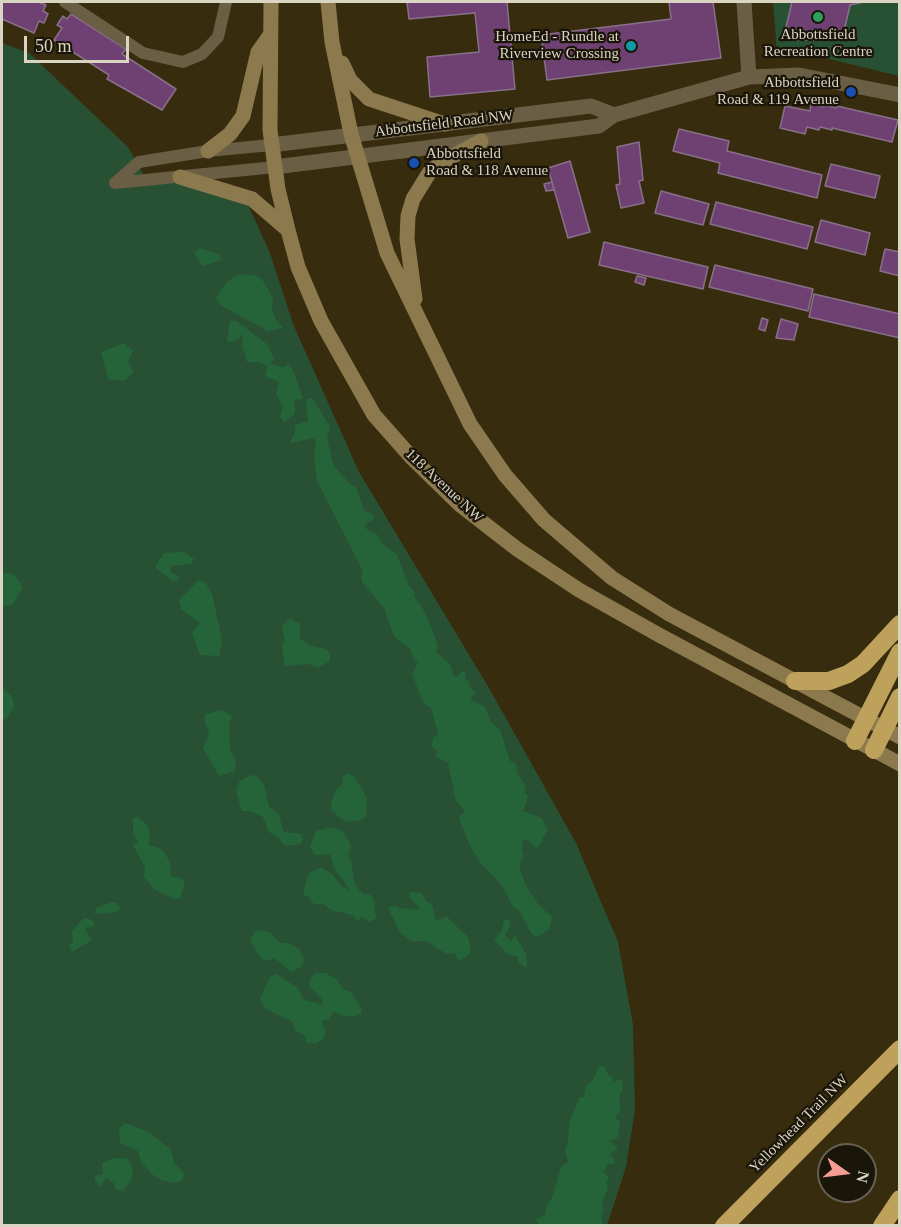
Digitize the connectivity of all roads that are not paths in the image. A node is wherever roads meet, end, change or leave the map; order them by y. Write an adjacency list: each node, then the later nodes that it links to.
1 (65, 2): 2 (street)
2 (226, 2)
3 (271, 2): 6 (main road, 118 Avenue NW)
4 (328, 2): 7 (main road)
5 (744, 2): 8 (street)
6 (270, 35): 14 (main road, 118 Avenue NW); 15 (main road)
7 (332, 42): 11 (main road); 12 (main road)
8 (749, 77): 9 (street, Abbottsfield Road NW); 10 (street, Abbottsfield Road NW)
9 (900, 95)
10 (615, 115): 11 (street, Abbottsfield Road NW); 13 (street, Abbottsfield Road NW)
11 (445, 124): 12 (street, Abbottsfield Road NW)
12 (351, 134): 14 (street, Abbottsfield Road NW); 16 (main road)
13 (481, 141): 16 (street, Abbottsfield Road NW); 20 (main road)
14 (271, 145): 15 (street); 17 (main road, 118 Avenue NW)
15 (208, 151): 18 (street)
16 (356, 156): 17 (street, Abbottsfield Road NW); 20 (main road)
17 (275, 167): 18 (street); 19 (main road, 118 Avenue NW)
18 (180, 177): 19 (main road)
19 (288, 230): 27 (main road, 118 Avenue NW)
20 (417, 317): 23 (main road)
21 (900, 624): 23 (highway)
22 (900, 652): 25 (highway)
23 (795, 681): 25 (main road)
24 (900, 697): 26 (highway)
25 (867, 719): 26 (main road); 27 (highway)
26 (892, 733): 28 (highway)
27 (855, 741): 28 (main road, 118 Avenue NW)
28 (874, 750): 29 (main road, 118 Avenue NW)
29 (900, 764)
30 (900, 1034): 32 (highway)
31 (900, 1049): 32 (highway, Yellowhead Trail NW)
32 (830, 1118): 34 (highway, Yellowhead Trail NW)
33 (900, 1199): 35 (highway)
34 (724, 1226)
35 (882, 1226)

